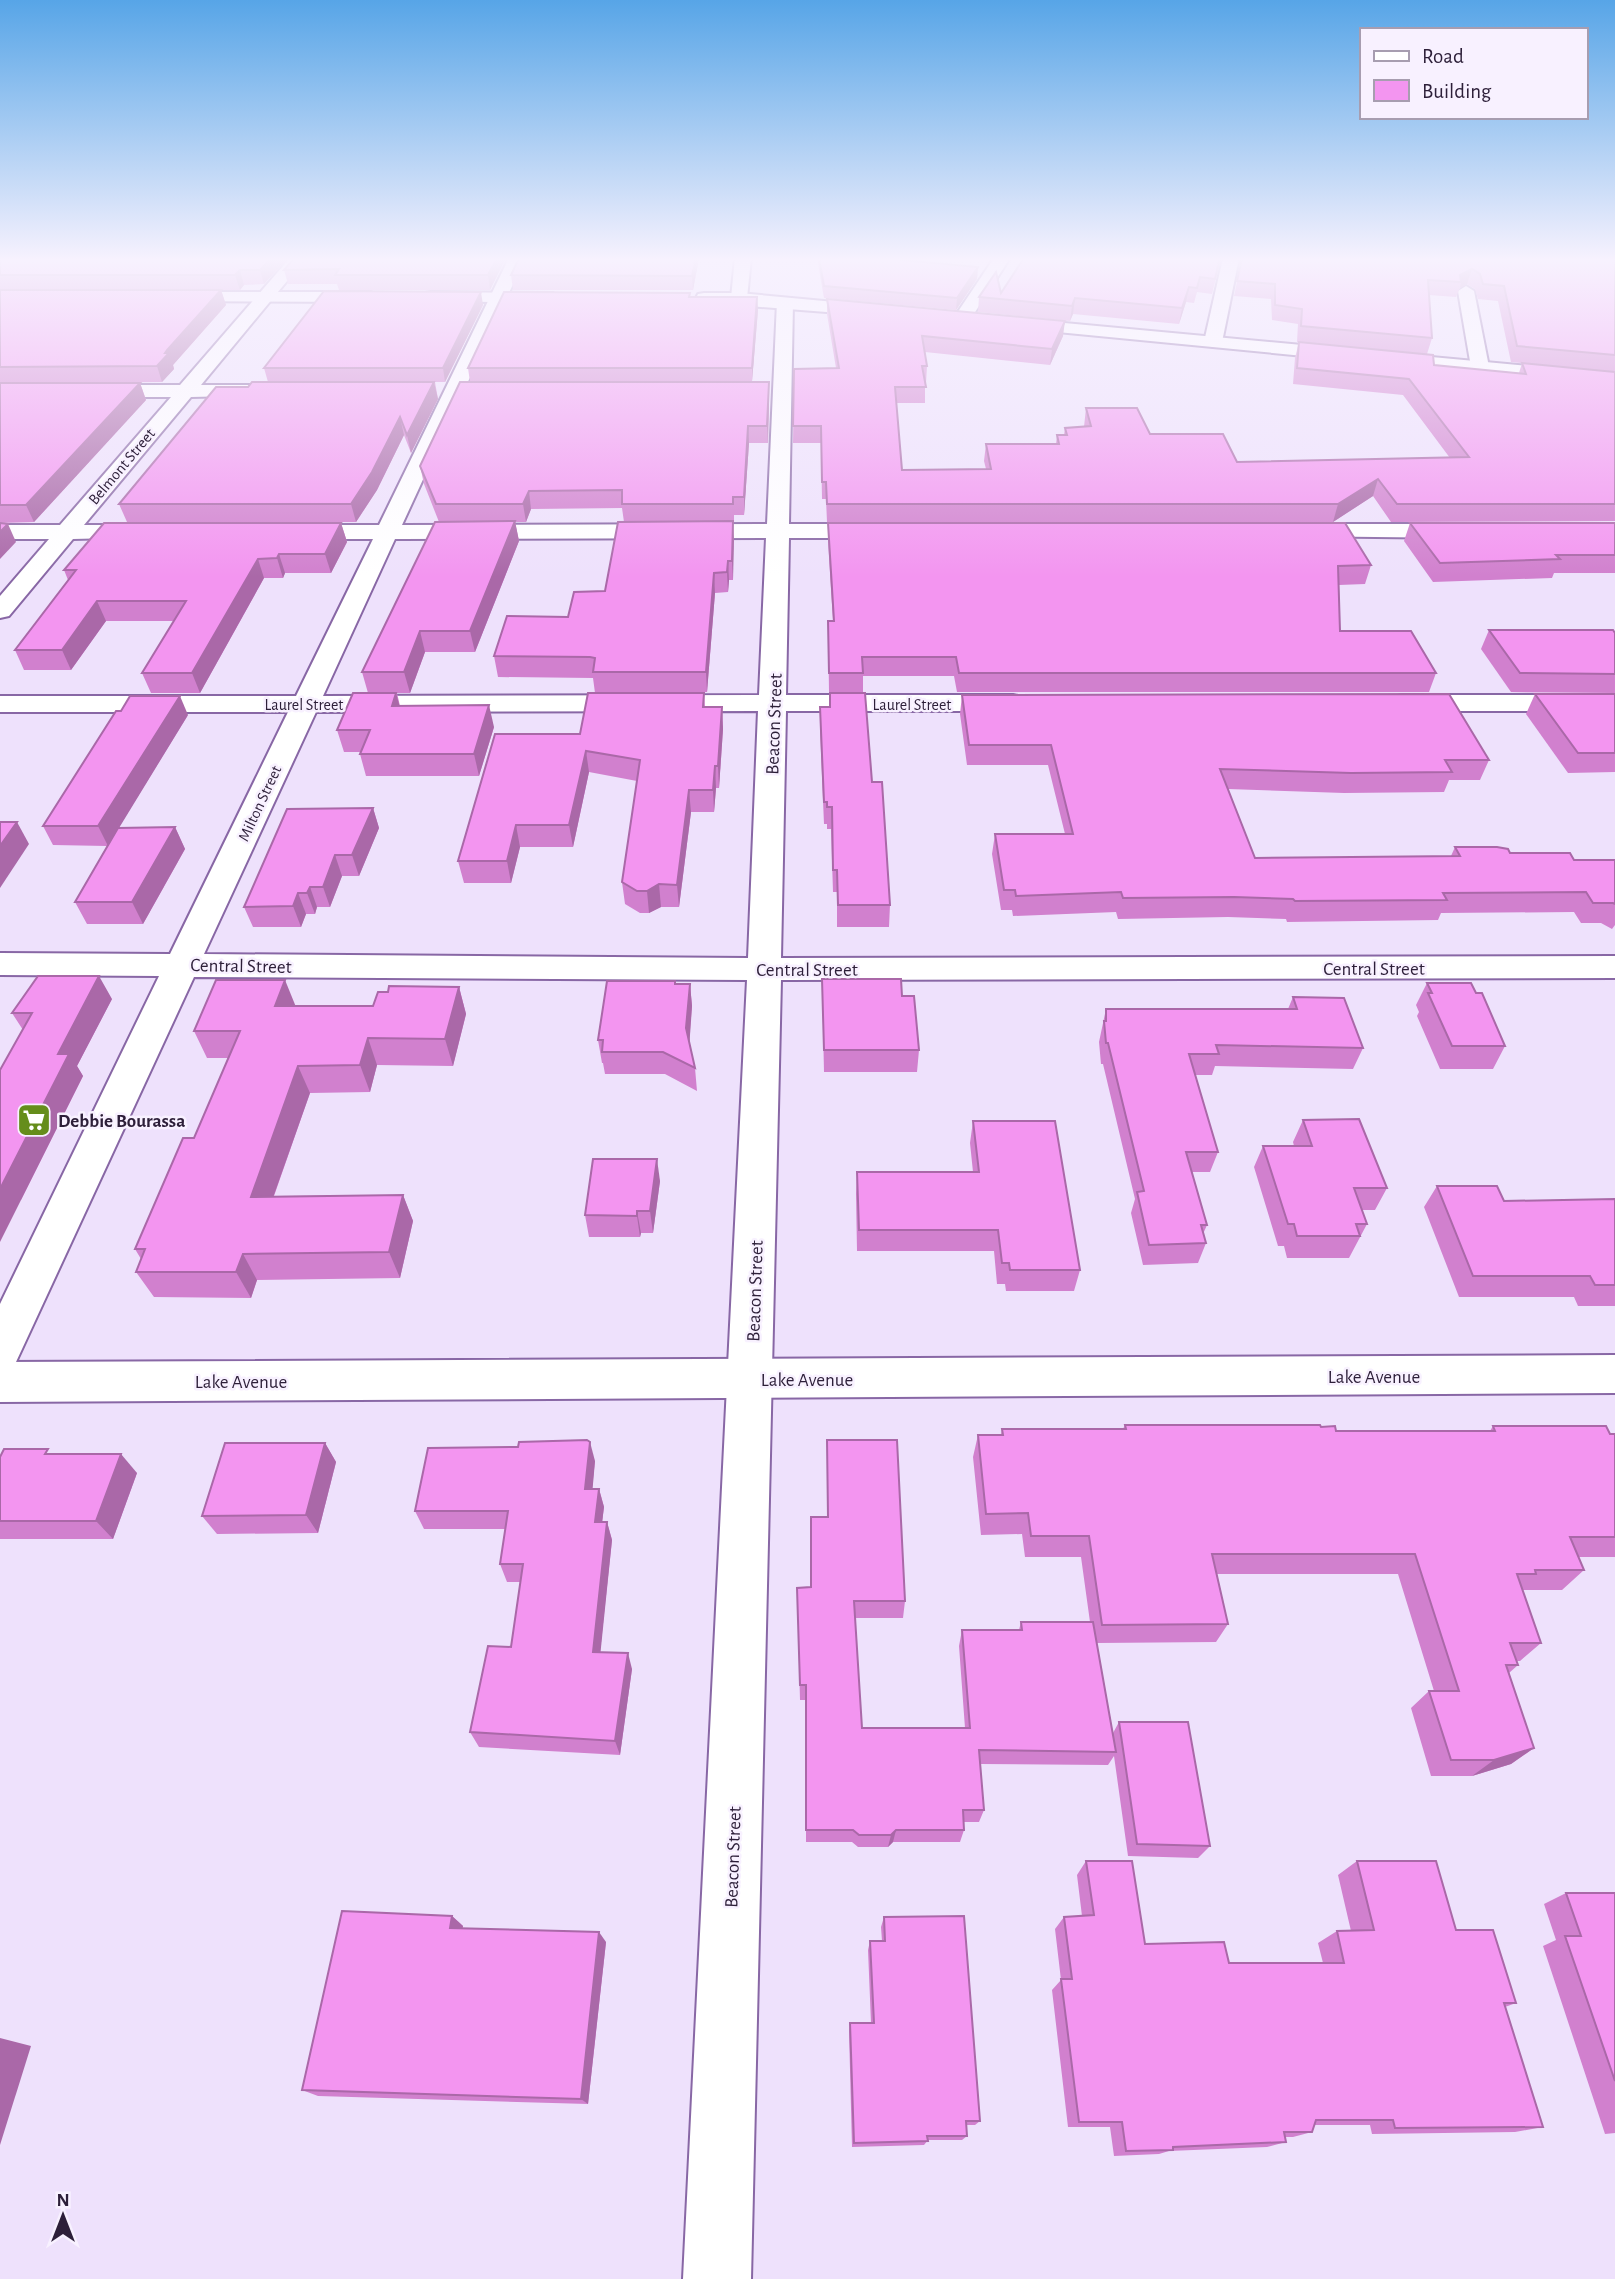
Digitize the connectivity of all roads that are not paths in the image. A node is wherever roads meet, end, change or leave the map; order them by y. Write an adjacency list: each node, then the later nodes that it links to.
1 (208, 364): 8 (street, Belmont Street)
2 (466, 364): 18 (street, Milton Street)
3 (777, 364): 11 (street, Beacon Street)
4 (1452, 364): 5 (street)
5 (1480, 367): 6 (street)
6 (1615, 380)
7 (0, 391): 8 (street)
8 (185, 391): 9 (street); 15 (street, Belmont Street)
9 (282, 391)
10 (0, 531): 15 (street)
11 (779, 531): 12 (street); 18 (street); 25 (street, Beacon Street)
12 (905, 531)
13 (1273, 531): 14 (street)
14 (1478, 531)
15 (66, 532): 16 (street); 19 (street, Belmont Street)
16 (177, 532)
17 (272, 532): 18 (street)
18 (388, 532): 24 (street, Milton Street)
19 (0, 611)
20 (1032, 703): 25 (street, Laurel Street)
21 (1374, 703): 22 (street)
22 (1615, 703)
23 (0, 704): 24 (street, Laurel Street)
24 (304, 704): 25 (street, Laurel Street); 27 (street, Milton Street)
25 (773, 704): 29 (street, Beacon Street)
26 (0, 964): 27 (street, Central Street)
27 (181, 964): 29 (street, Central Street); 30 (street, Milton Street)
28 (1615, 967): 29 (street, Central Street)
29 (765, 969): 32 (street, Beacon Street)
30 (0, 1349)
31 (1615, 1374): 32 (street, Lake Avenue)
32 (750, 1378): 33 (street, Lake Avenue); 34 (street, Beacon Street)
33 (0, 1382)
34 (717, 2279)

